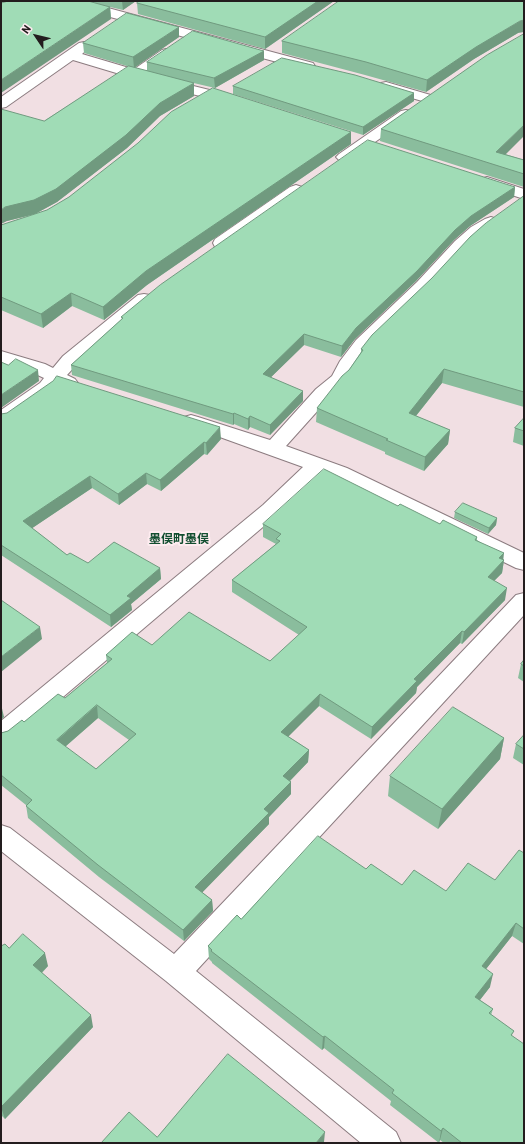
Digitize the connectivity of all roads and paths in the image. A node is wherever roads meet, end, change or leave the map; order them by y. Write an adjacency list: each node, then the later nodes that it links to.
1 (67, 1): 2 (street)
2 (130, 13): 3 (street); 4 (street)
3 (113, 25)
4 (192, 35): 7 (street); 8 (lane)
5 (95, 38): 6 (street)
6 (71, 55): 8 (street); 14 (street)
7 (323, 70)
8 (134, 74): 12 (street)
9 (374, 83): 13 (street)
10 (234, 85): 12 (street)
11 (442, 90): 13 (street)
12 (214, 94): 15 (street); 16 (street)
13 (429, 99): 17 (street)
14 (1, 104)
15 (191, 104)
16 (245, 104)
17 (333, 165)
18 (475, 178): 20 (street)
19 (307, 182): 21 (street)
20 (517, 204): 28 (street)
21 (211, 250)
22 (154, 290): 24 (street)
23 (1, 357): 24 (street)
24 (56, 377): 25 (street); 27 (street)
25 (82, 387)
26 (171, 414): 28 (street)
27 (1, 419)
28 (273, 449): 29 (street)
29 (316, 466): 30 (street); 32 (street)
30 (524, 562)
31 (524, 601): 34 (street)
32 (1, 736)
33 (1, 836): 34 (street)
34 (176, 972): 35 (street)
35 (385, 1143)

